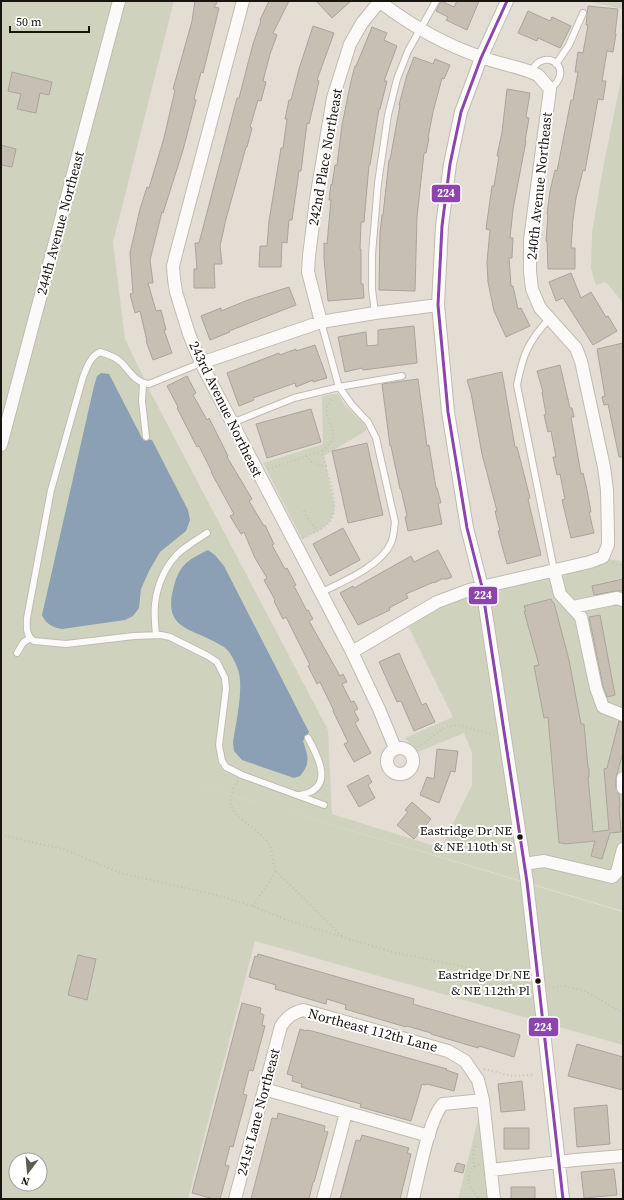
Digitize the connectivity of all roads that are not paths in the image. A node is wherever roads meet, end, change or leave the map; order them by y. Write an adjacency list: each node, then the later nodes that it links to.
1 (119, 1): 22 (street, 244th Avenue Northeast)
2 (243, 1): 16 (street, 243rd Avenue Northeast)
3 (380, 1): 7 (street); 15 (street, 242nd Place Northeast)
4 (436, 1): 7 (lane)
5 (507, 1): 8 (street)
6 (583, 13): 9 (lane)
7 (419, 30): 8 (street); 13 (lane)
8 (481, 58): 10 (street); 12 (street)
9 (556, 64): 10 (lane); 11 (lane)
10 (531, 72): 11 (street)
11 (550, 89): 14 (street, 240th Avenue Northeast)
12 (438, 305): 13 (street); 25 (street)
13 (375, 313): 15 (street)
14 (549, 319): 24 (lane); 24 (street, 240th Avenue Northeast)
15 (321, 322): 16 (street); 19 (lane)
16 (201, 363): 18 (lane); 20 (street, 243rd Avenue Northeast)
17 (402, 376): 19 (lane)
18 (143, 384): 21 (lane); 30 (lane)
19 (339, 387): 20 (lane); 26 (lane)
20 (232, 423): 26 (street, 243rd Avenue Northeast)
21 (146, 437)
22 (1, 444)
23 (207, 532): 29 (lane)
24 (554, 570): 25 (street); 28 (street)
25 (482, 587): 31 (street); 41 (street)
26 (320, 593): 31 (street, 243rd Avenue Northeast)
27 (623, 600): 28 (street)
28 (573, 607): 33 (street)
29 (156, 635): 30 (lane); 38 (lane)
30 (30, 638): 32 (lane)
31 (352, 652): 35 (street, 243rd Avenue Northeast)
32 (17, 653)
33 (623, 715)
34 (308, 738): 38 (lane)
35 (395, 748): 35 (street)
36 (623, 778): 37 (street)
37 (623, 788)
38 (299, 796): 39 (lane)
39 (324, 805)
40 (623, 849): 42 (street)
41 (524, 864): 42 (street); 49 (street)
42 (617, 879)
43 (281, 1026): 44 (street, 241st Lane Northeast); 45 (street, Northeast 112th Lane)
44 (264, 1089): 46 (street); 51 (street, 241st Lane Northeast)
45 (482, 1100): 47 (street); 50 (street, Northeast 112th Lane)
46 (346, 1113): 47 (street); 52 (street)
47 (429, 1136): 53 (street)
48 (623, 1156): 49 (street)
49 (559, 1162): 50 (street); 55 (street)
50 (488, 1166): 54 (street, Northeast 112th Lane)
51 (235, 1199)
52 (323, 1199)
53 (413, 1199)
54 (494, 1199)
55 (563, 1199)

